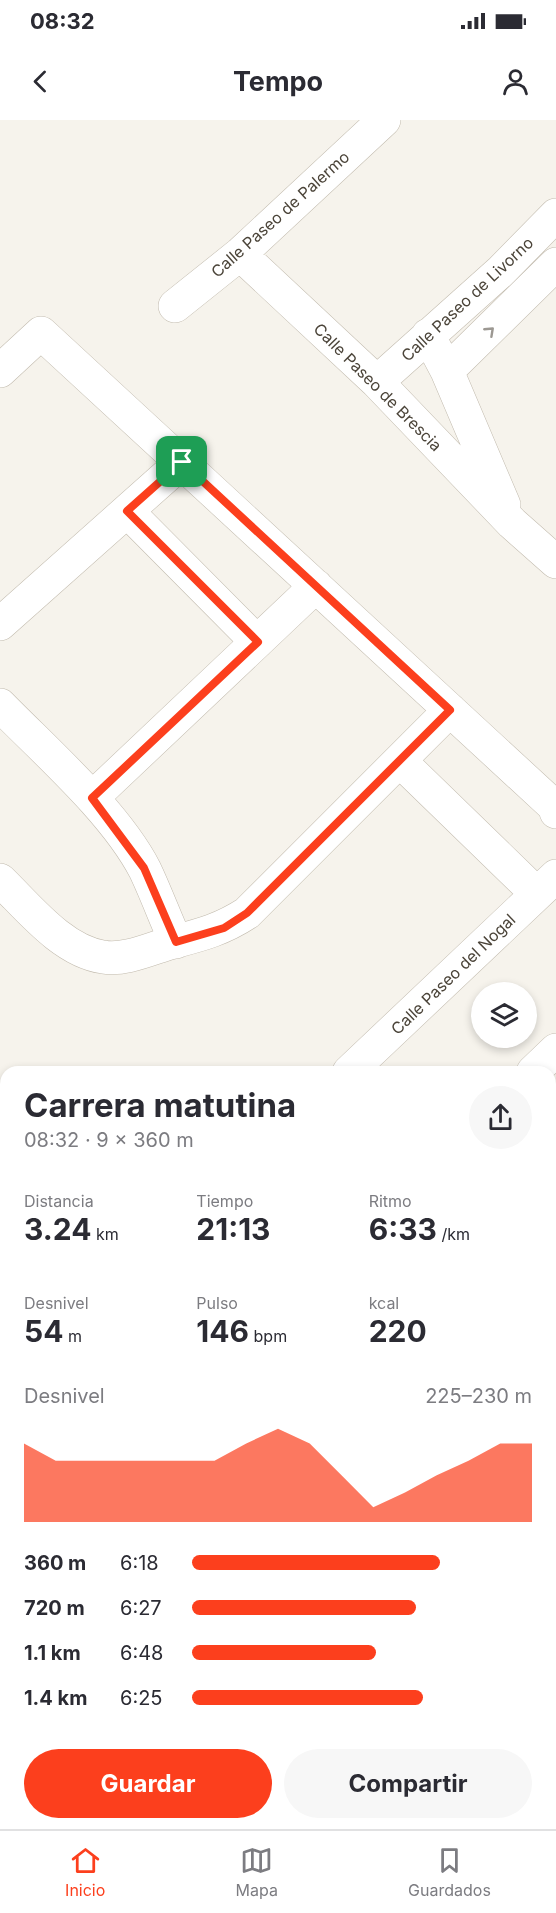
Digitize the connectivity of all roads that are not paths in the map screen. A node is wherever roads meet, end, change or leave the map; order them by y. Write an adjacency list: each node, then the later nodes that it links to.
1 (384, 120): 3 (street, Calle Paseo de Palermo)
2 (556, 215): 6 (street, Calle Paseo de Livorno)
3 (240, 254): 5 (street, Calle Paseo de Palermo); 9 (street, Calle Paseo de Brescia)
4 (556, 264): 8 (street, one-way to 4)
5 (175, 306)
6 (428, 335): 8 (street, Calle Paseo de Brescia); 9 (street, Calle Paseo de Livorno)
7 (0, 371): 10 (street)
8 (447, 371): 12 (street, Calle Paseo de Brescia)
9 (377, 382): 12 (street, Calle Paseo de Brescia)
10 (182, 462): 11 (street); 14 (street)
11 (127, 511): 15 (street); 16 (street)
12 (512, 523): 13 (street, Calle Paseo de Brescia)
13 (556, 562)
14 (316, 586): 16 (street); 18 (street)
15 (0, 624)
16 (258, 642): 20 (street)
17 (0, 705): 20 (street)
18 (450, 710): 19 (street); 21 (street)
19 (400, 761): 22 (street); 24 (street)
20 (92, 798): 24 (street)
21 (556, 812)
22 (546, 885): 26 (street, Calle Paseo del Nogal)
23 (2, 887): 24 (street)
24 (176, 942)
25 (556, 1050): 27 (street)
26 (356, 1066)
27 (539, 1066)

